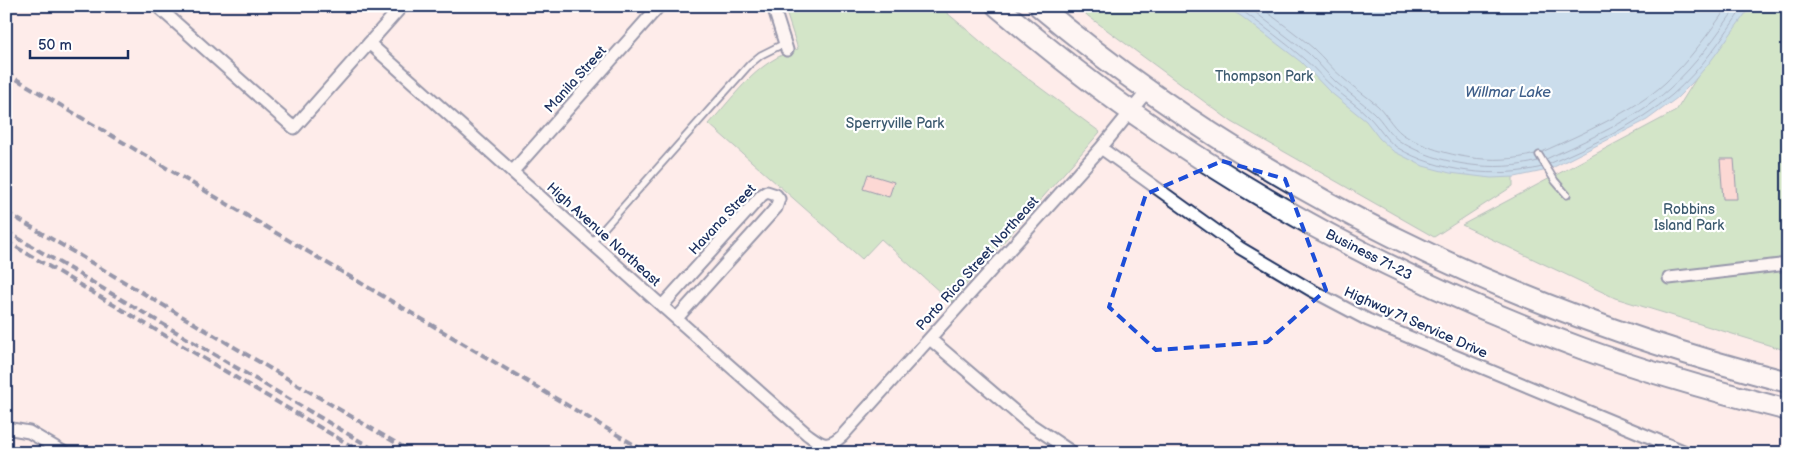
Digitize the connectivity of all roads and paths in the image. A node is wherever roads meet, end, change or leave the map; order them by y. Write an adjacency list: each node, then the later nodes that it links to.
1 (157, 6): 7 (street)
2 (402, 6): 7 (street)
3 (659, 6): 13 (street, Manila Street)
4 (773, 6): 8 (street)
5 (998, 6): 10 (highway, Business 71-23)
6 (1039, 6): 9 (highway, Business 71-23)
7 (369, 43): 13 (street, High Avenue Northeast)
8 (786, 47): 15 (lane)
9 (1148, 90): 10 (street, Porto Rico Street Northeast); 21 (highway, Business 71-23)
10 (1131, 112): 11 (street, Porto Rico Street Northeast); 22 (highway, Business 71-23)
11 (1100, 148): 20 (street, Porto Rico Street Northeast); 27 (street, Highway 71 Service Drive)
12 (1539, 155): 14 (lane)
13 (512, 171): 15 (street, High Avenue Northeast)
14 (1567, 195)
15 (591, 243): 18 (street, High Avenue Northeast)
16 (1788, 264): 17 (street)
17 (1669, 278)
18 (662, 306): 19 (street, High Avenue Northeast); 19 (street, Havana Street)
19 (677, 318): 24 (street, High Avenue Northeast)
20 (930, 339): 24 (street, Porto Rico Street Northeast); 26 (street)
21 (1788, 382)
22 (1788, 410)
23 (6, 428): 25 (street)
24 (821, 444)
25 (65, 453)
26 (1073, 453)
27 (1688, 453)

